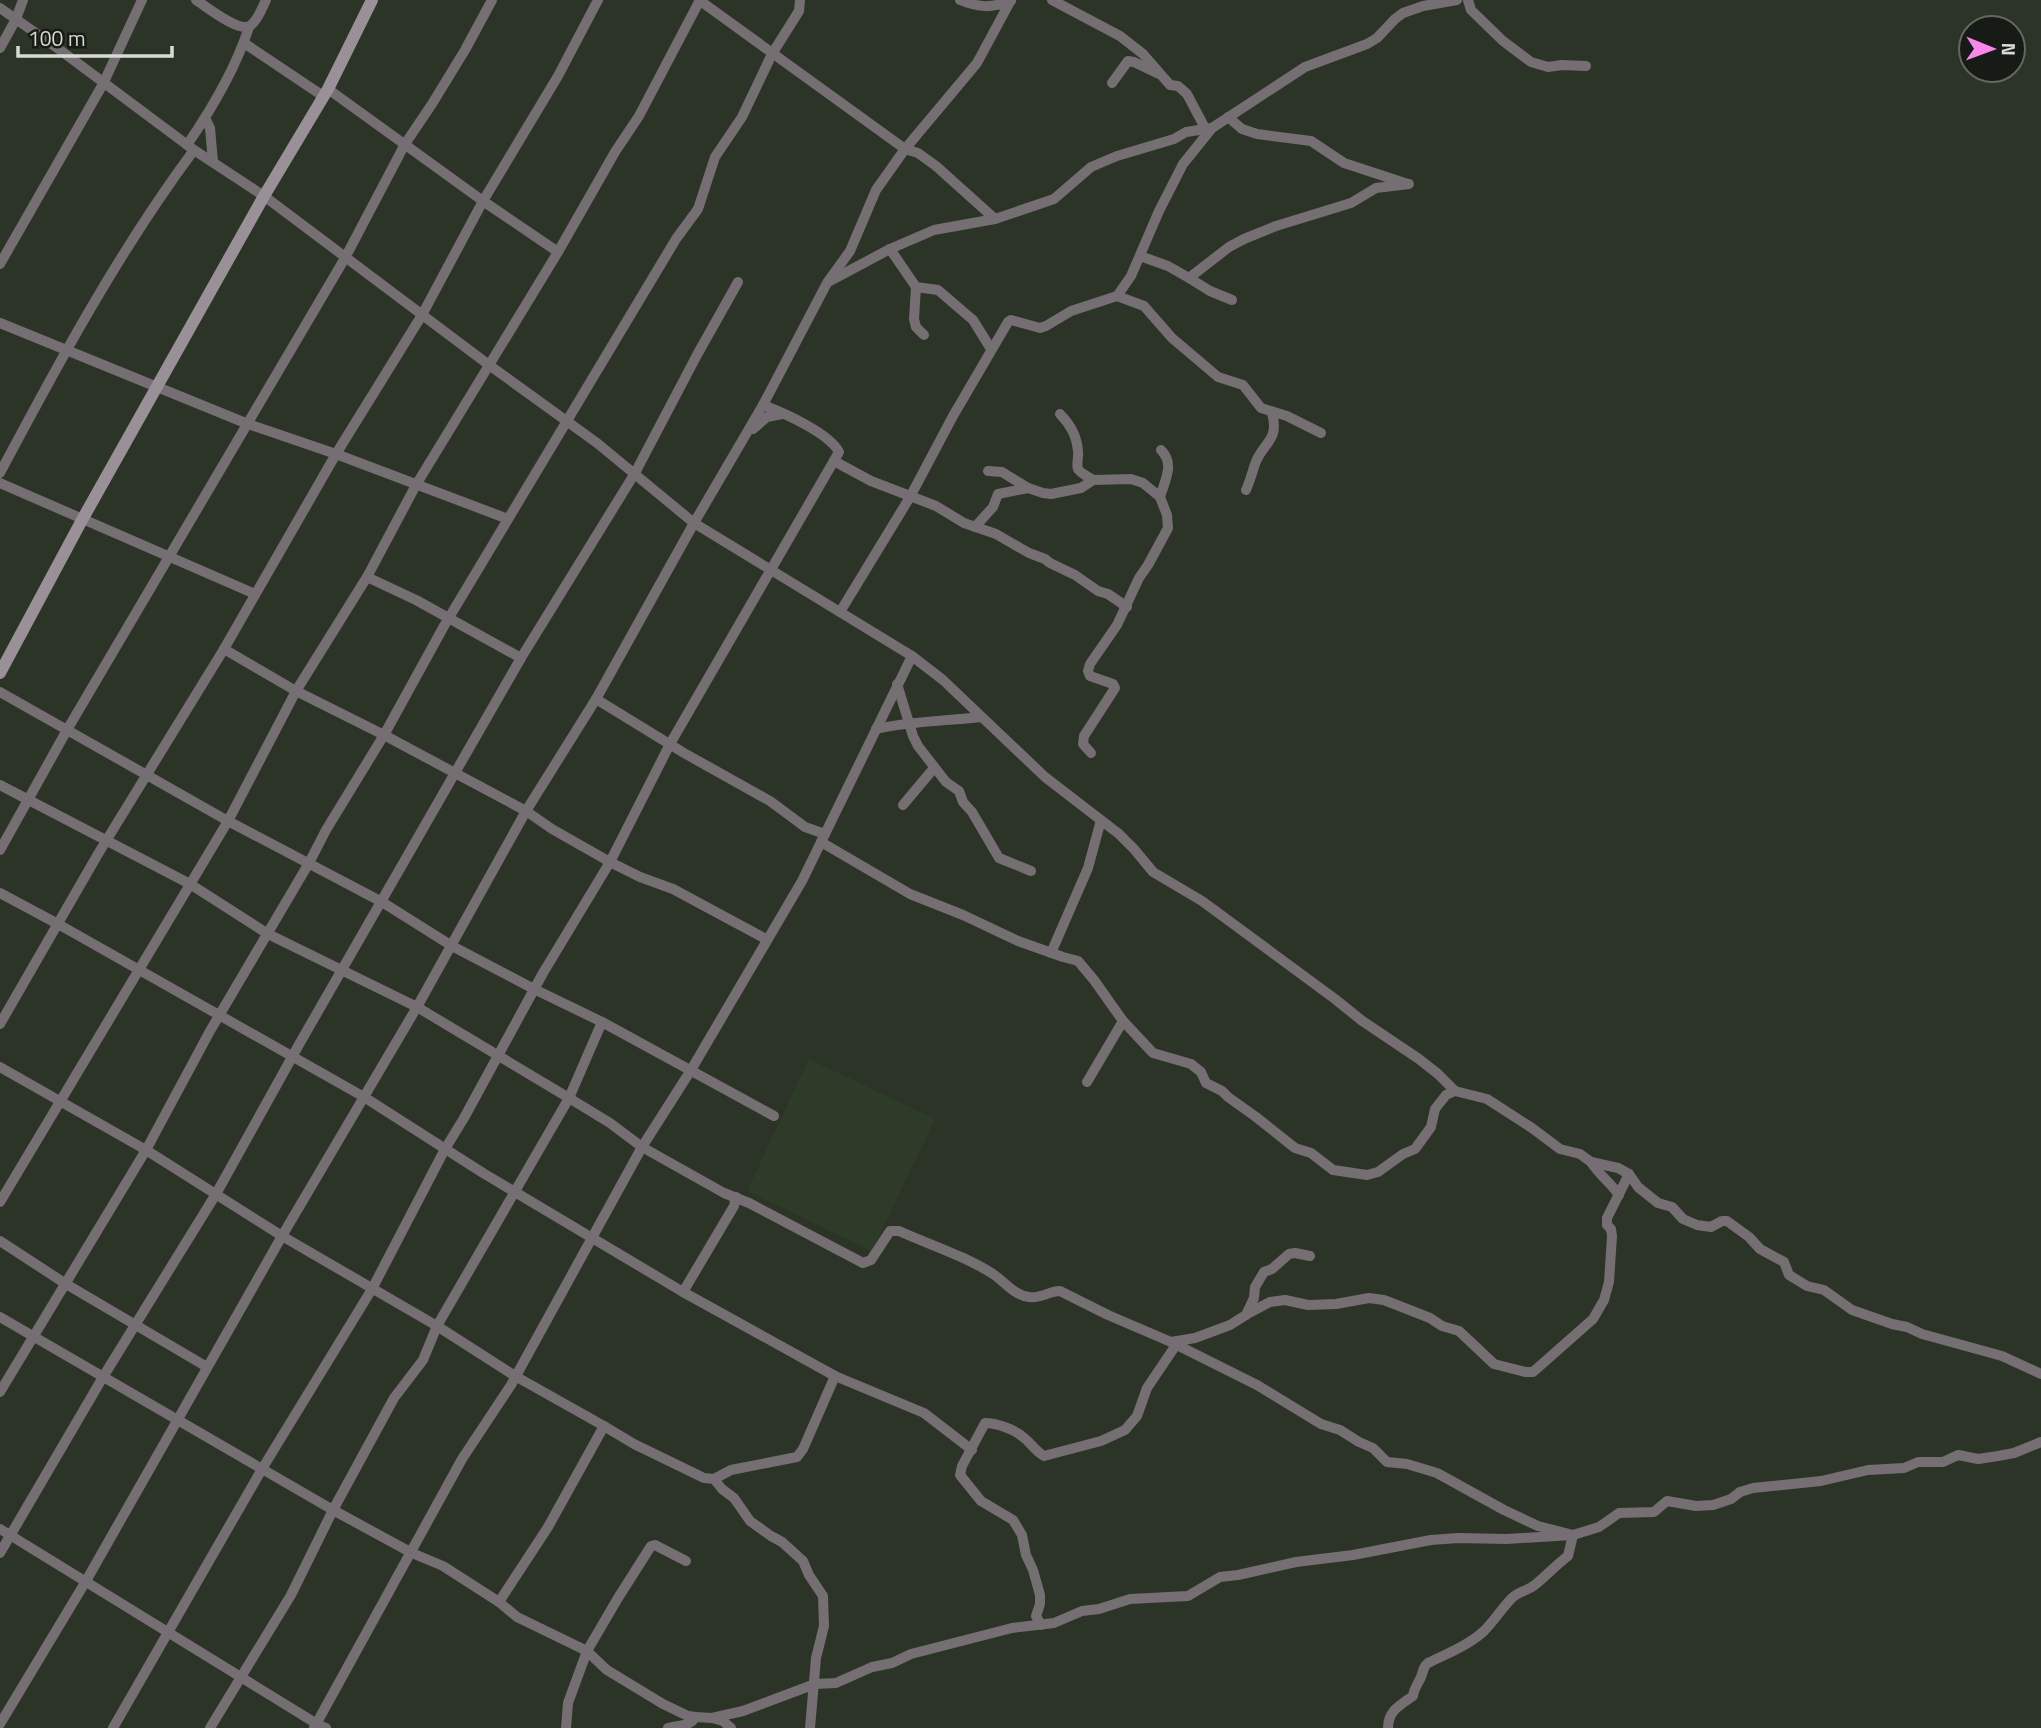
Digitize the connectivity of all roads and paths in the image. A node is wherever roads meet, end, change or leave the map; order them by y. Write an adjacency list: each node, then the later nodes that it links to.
1 (23, 0): 18 (street)
2 (142, 0): 25 (street)
3 (196, 0): 19 (street)
4 (266, 0): 19 (street)
5 (372, 0): 27 (street)
6 (492, 0): 31 (street)
7 (598, 0): 36 (street)
8 (699, 0): 22 (street); 39 (street)
9 (800, 0): 22 (street)
10 (960, 0): 15 (street)
11 (1052, 0): 24 (street)
12 (1457, 0): 28 (street)
13 (1468, 0): 23 (street)
14 (1011, 1): 15 (street); 17 (street)
15 (995, 7): 17 (street)
16 (0, 8): 18 (street)
17 (1003, 15): 33 (street)
18 (16, 19): 21 (street); 25 (street)
19 (249, 27): 20 (street)
20 (244, 43): 27 (street); 29 (street)
21 (0, 48)
22 (772, 54): 33 (street); 60 (street)
23 (1586, 66)
24 (1160, 75): 26 (street); 30 (street)
25 (103, 83): 32 (street); 42 (street)
26 (1112, 83)
27 (326, 92): 31 (street); 35 (street)
28 (1228, 117): 30 (street); 43 (street)
29 (205, 118): 32 (street); 34 (street)
30 (1209, 128): 37 (street); 40 (street)
31 (405, 144): 36 (street); 41 (street)
32 (191, 147): 34 (street); 53 (street)
33 (905, 149): 37 (street); 45 (street)
34 (213, 162): 35 (street)
35 (264, 196): 41 (street); 55 (street)
36 (483, 201): 39 (street); 49 (street)
37 (995, 219): 38 (street)
38 (890, 249): 45 (street); 46 (street)
39 (558, 252): 54 (street)
40 (1140, 256): 43 (street); 47 (street)
41 (345, 258): 49 (street); 61 (street)
42 (0, 264)
43 (1189, 278): 48 (street)
44 (738, 282): 69 (street)
45 (827, 283): 56 (street)
46 (916, 286): 51 (street); 52 (street)
47 (1116, 296): 52 (street); 57 (street)
48 (1232, 300)
49 (422, 315): 54 (street); 65 (street)
50 (0, 323): 53 (street)
51 (924, 335)
52 (991, 349): 75 (street)
53 (65, 350): 55 (street); 68 (street)
54 (489, 365): 60 (street); 72 (street)
55 (157, 388): 61 (street); 78 (street)
56 (763, 405): 58 (street); 63 (street)
57 (1272, 413): 62 (street); 74 (street)
58 (786, 414): 63 (street); 66 (street)
59 (1060, 414): 70 (street)
60 (566, 420): 69 (street); 77 (street)
61 (248, 424): 65 (street); 81 (street)
62 (1321, 433)
63 (746, 436): 79 (street)
64 (1161, 450): 76 (street)
65 (337, 454): 72 (street); 84 (street)
66 (834, 461): 75 (street); 82 (street)
67 (988, 471): 73 (street)
68 (0, 473)
69 (635, 473): 79 (street); 90 (street)
70 (1093, 480): 73 (street); 76 (street)
71 (0, 483): 78 (street)
72 (416, 485): 77 (street); 83 (street)
73 (1028, 488): 80 (street)
74 (1246, 490)
75 (910, 497): 80 (street); 86 (street)
76 (1160, 497): 85 (street)
77 (508, 519): 87 (street)
78 (82, 520): 81 (street); 91 (street)
79 (694, 523): 82 (street); 95 (street)
80 (975, 527): 85 (street)
81 (170, 556): 84 (street); 99 (street)
82 (771, 570): 86 (street); 101 (street)
83 (367, 577): 87 (street); 93 (street)
84 (255, 594): 88 (street)
85 (1127, 607): 102 (street)
86 (840, 612): 89 (street)
87 (449, 618): 90 (street); 100 (street)
88 (224, 649): 93 (street); 105 (street)
89 (912, 656): 92 (street); 96 (street)
90 (521, 658): 104 (street)
91 (0, 673)
92 (897, 684): 97 (street); 98 (street)
93 (296, 691): 100 (street); 111 (street)
94 (0, 692): 99 (street)
95 (597, 699): 101 (street); 109 (street)
96 (981, 717): 97 (street); 110 (street)
97 (910, 723): 98 (street); 103 (street)
98 (876, 729): 112 (street)
99 (67, 730): 105 (street); 107 (street)
100 (383, 735): 104 (street); 116 (street)
101 (670, 744): 112 (street); 115 (street)
102 (1091, 753)
103 (934, 768): 108 (street); 117 (street)
104 (455, 773): 109 (street); 120 (street)
105 (147, 774): 111 (street); 113 (street)
106 (0, 785): 107 (street)
107 (29, 800): 113 (street); 114 (street)
108 (903, 805)
109 (526, 811): 115 (street); 124 (street)
110 (1101, 820): 125 (street); 139 (street)
111 (228, 821): 116 (street); 118 (street)
112 (823, 838): 123 (street); 125 (street)
113 (107, 841): 118 (street); 121 (street)
114 (0, 850)
115 (610, 862): 123 (street); 128 (street)
116 (309, 863): 120 (street); 122 (street)
117 (1031, 871)
118 (190, 884): 122 (street); 126 (street)
119 (0, 893): 121 (street)
120 (382, 902): 124 (street); 127 (street)
121 (58, 924): 126 (street); 133 (street)
122 (268, 934): 127 (street); 130 (street)
123 (766, 939): 137 (street)
124 (452, 946): 128 (street); 129 (street)
125 (1051, 953): 131 (street)
126 (138, 970): 130 (street); 142 (street)
127 (341, 971): 129 (street); 135 (street)
128 (534, 989): 132 (street); 134 (street)
129 (417, 1007): 134 (street); 140 (street)
130 (219, 1016): 135 (street); 146 (street)
131 (1123, 1021): 138 (street); 139 (street)
132 (603, 1022): 137 (street); 141 (street)
133 (0, 1024)
134 (497, 1056): 141 (street); 145 (street)
135 (292, 1057): 140 (street); 151 (street)
136 (0, 1067): 142 (street)
137 (691, 1070): 143 (street); 144 (street)
138 (1087, 1082)
139 (1455, 1091): 147 (street)
140 (364, 1097): 145 (street); 155 (street)
141 (569, 1098): 144 (street); 150 (street)
142 (59, 1101): 146 (street); 154 (street)
143 (774, 1116)
144 (642, 1147): 153 (street); 156 (street)
145 (445, 1149): 150 (street); 160 (street)
146 (146, 1150): 151 (street); 159 (street)
147 (1591, 1162): 148 (street); 152 (street)
148 (1629, 1174): 149 (street); 152 (street)
149 (1638, 1186): 152 (street); 169 (street)
150 (515, 1191): 156 (street); 165 (street)
151 (216, 1195): 155 (street); 164 (street)
152 (1619, 1195): 162 (street)
153 (736, 1197): 161 (street); 167 (street)
154 (0, 1202)
155 (282, 1236): 160 (street); 168 (street)
156 (592, 1238): 161 (street); 170 (street)
157 (0, 1241): 159 (street)
158 (1310, 1256): 162 (street)
159 (66, 1284): 164 (street); 166 (street)
160 (372, 1289): 165 (street); 178 (street)
161 (683, 1292): 171 (street)
162 (1246, 1315): 167 (street)
163 (0, 1317): 166 (street)
164 (135, 1324): 168 (street); 172 (street)
165 (437, 1326): 170 (street); 180 (street)
166 (34, 1337): 172 (street); 173 (street)
167 (1174, 1343): 177 (street); 182 (street)
168 (207, 1367): 174 (street)
169 (2041, 1374)
170 (515, 1376): 175 (street); 185 (street)
171 (835, 1376): 177 (street); 179 (street)
172 (103, 1377): 174 (street); 183 (street)
173 (0, 1392)
174 (178, 1420): 178 (street); 187 (street)
175 (604, 1426): 179 (street); 188 (street)
176 (2041, 1442): 182 (street)
177 (972, 1450): 189 (street)
178 (262, 1469): 180 (street); 190 (street)
179 (714, 1479): 193 (street)
180 (332, 1510): 185 (street); 192 (street)
181 (0, 1529): 183 (street)
182 (1573, 1535): 189 (street); 204 (street)
183 (11, 1536): 184 (street); 187 (street)
184 (0, 1553)
185 (412, 1553): 188 (street); 197 (street)
186 (686, 1561): 191 (street)
187 (86, 1581): 190 (street); 196 (street)
188 (499, 1602): 191 (street)
189 (1041, 1625): 193 (street)
190 (168, 1632): 192 (street); 198 (street)
191 (587, 1651): 194 (street); 200 (street)
192 (240, 1677): 197 (street); 199 (street)
193 (815, 1684): 195 (street); 203 (street)
194 (696, 1717): 195 (street); 201 (street)
195 (712, 1718): 202 (street)
196 (0, 1724)
197 (319, 1727)
198 (113, 1728)
199 (210, 1728)
200 (566, 1728)
201 (668, 1728)
202 (731, 1728)
203 (810, 1728)
204 (1388, 1728)

